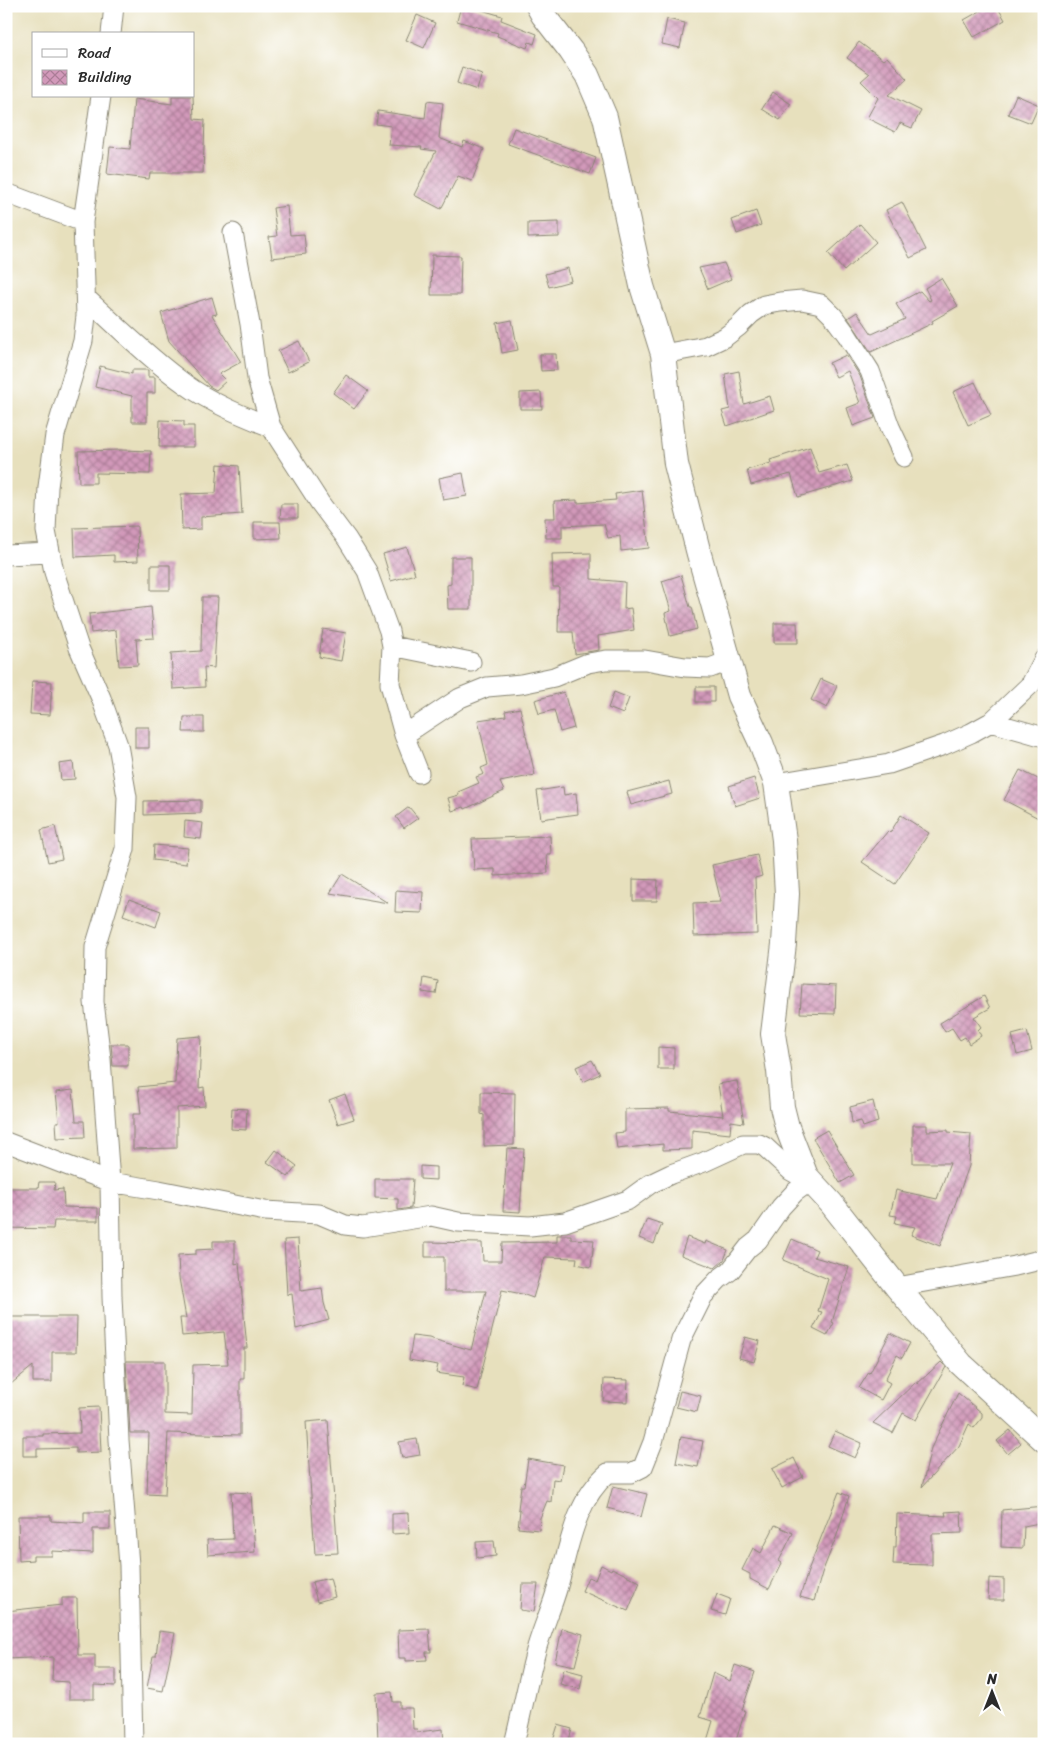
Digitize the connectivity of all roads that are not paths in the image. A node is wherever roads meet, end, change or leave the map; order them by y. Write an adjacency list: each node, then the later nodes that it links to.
1 (114, 6): 3 (street)
2 (538, 6): 9 (street)
3 (111, 32)
4 (101, 98): 6 (street)
5 (6, 193): 6 (street)
6 (83, 222): 8 (street)
7 (233, 233): 10 (street)
8 (86, 298): 10 (street); 12 (street)
9 (663, 354): 11 (street); 16 (street)
10 (271, 428): 14 (street)
11 (904, 456)
12 (50, 552): 13 (street); 25 (street)
13 (6, 555)
14 (392, 646): 17 (street); 19 (street)
15 (1044, 659): 18 (street)
16 (729, 661): 19 (street); 22 (street)
17 (471, 662)
18 (991, 722): 20 (street); 22 (street)
19 (404, 734): 21 (street)
20 (1044, 737)
21 (419, 773)
22 (776, 782): 24 (street)
23 (6, 1142): 25 (street)
24 (808, 1179): 25 (street); 27 (street); 30 (street)
25 (110, 1182): 29 (street)
26 (1044, 1258): 27 (street)
27 (897, 1287): 28 (street)
28 (1044, 1440)
29 (133, 1744)
30 (514, 1744)

